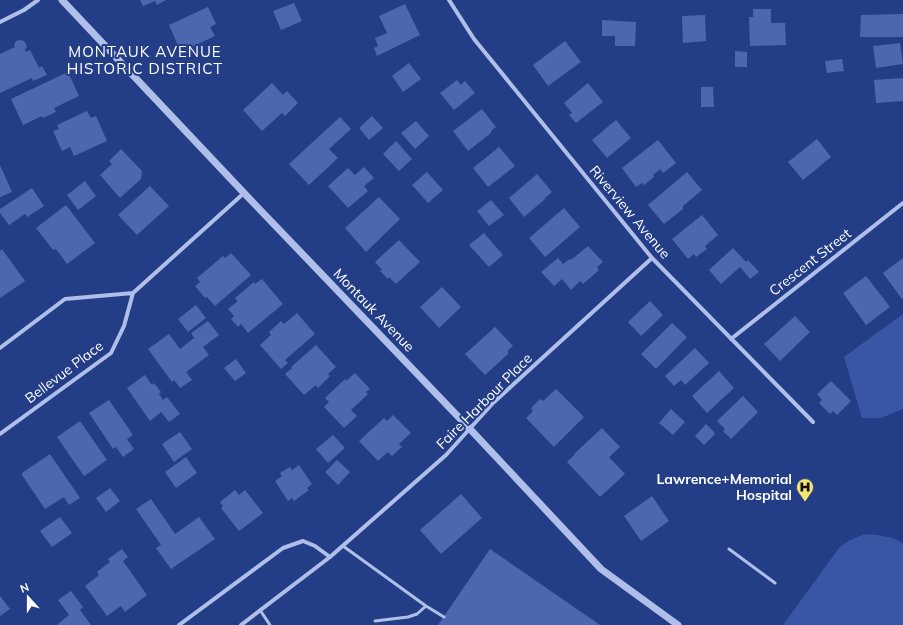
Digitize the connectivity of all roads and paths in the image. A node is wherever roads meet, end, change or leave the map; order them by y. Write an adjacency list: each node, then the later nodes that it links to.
1 (38, 0): 4 (street)
2 (62, 0): 5 (street, Montauk Avenue)
3 (450, 0): 7 (street, Riverview Avenue)
4 (0, 22)
5 (244, 193): 8 (street); 12 (street, Montauk Avenue)
6 (903, 203): 9 (street, Crescent Street)
7 (652, 258): 9 (street, Riverview Avenue); 12 (street, Faire Harbour Place)
8 (133, 293): 10 (street); 13 (street, Bellevue Place)
9 (731, 339): 11 (street, Riverview Avenue)
10 (0, 348)
11 (813, 422)
12 (470, 429): 14 (street, Faire Harbour Place); 25 (street, Montauk Avenue)
13 (0, 434)
14 (343, 546): 16 (street, Faire Harbour Place); 18 (lane)
15 (729, 549): 17 (lane)
16 (330, 557): 19 (street, Faire Harbour Place); 22 (street)
17 (775, 583)
18 (426, 606): 20 (lane); 21 (lane)
19 (260, 610): 23 (street, Faire Harbour Place); 24 (lane)
20 (444, 616)
21 (375, 621)
22 (179, 625)
23 (241, 625)
24 (270, 625)
25 (678, 625)

